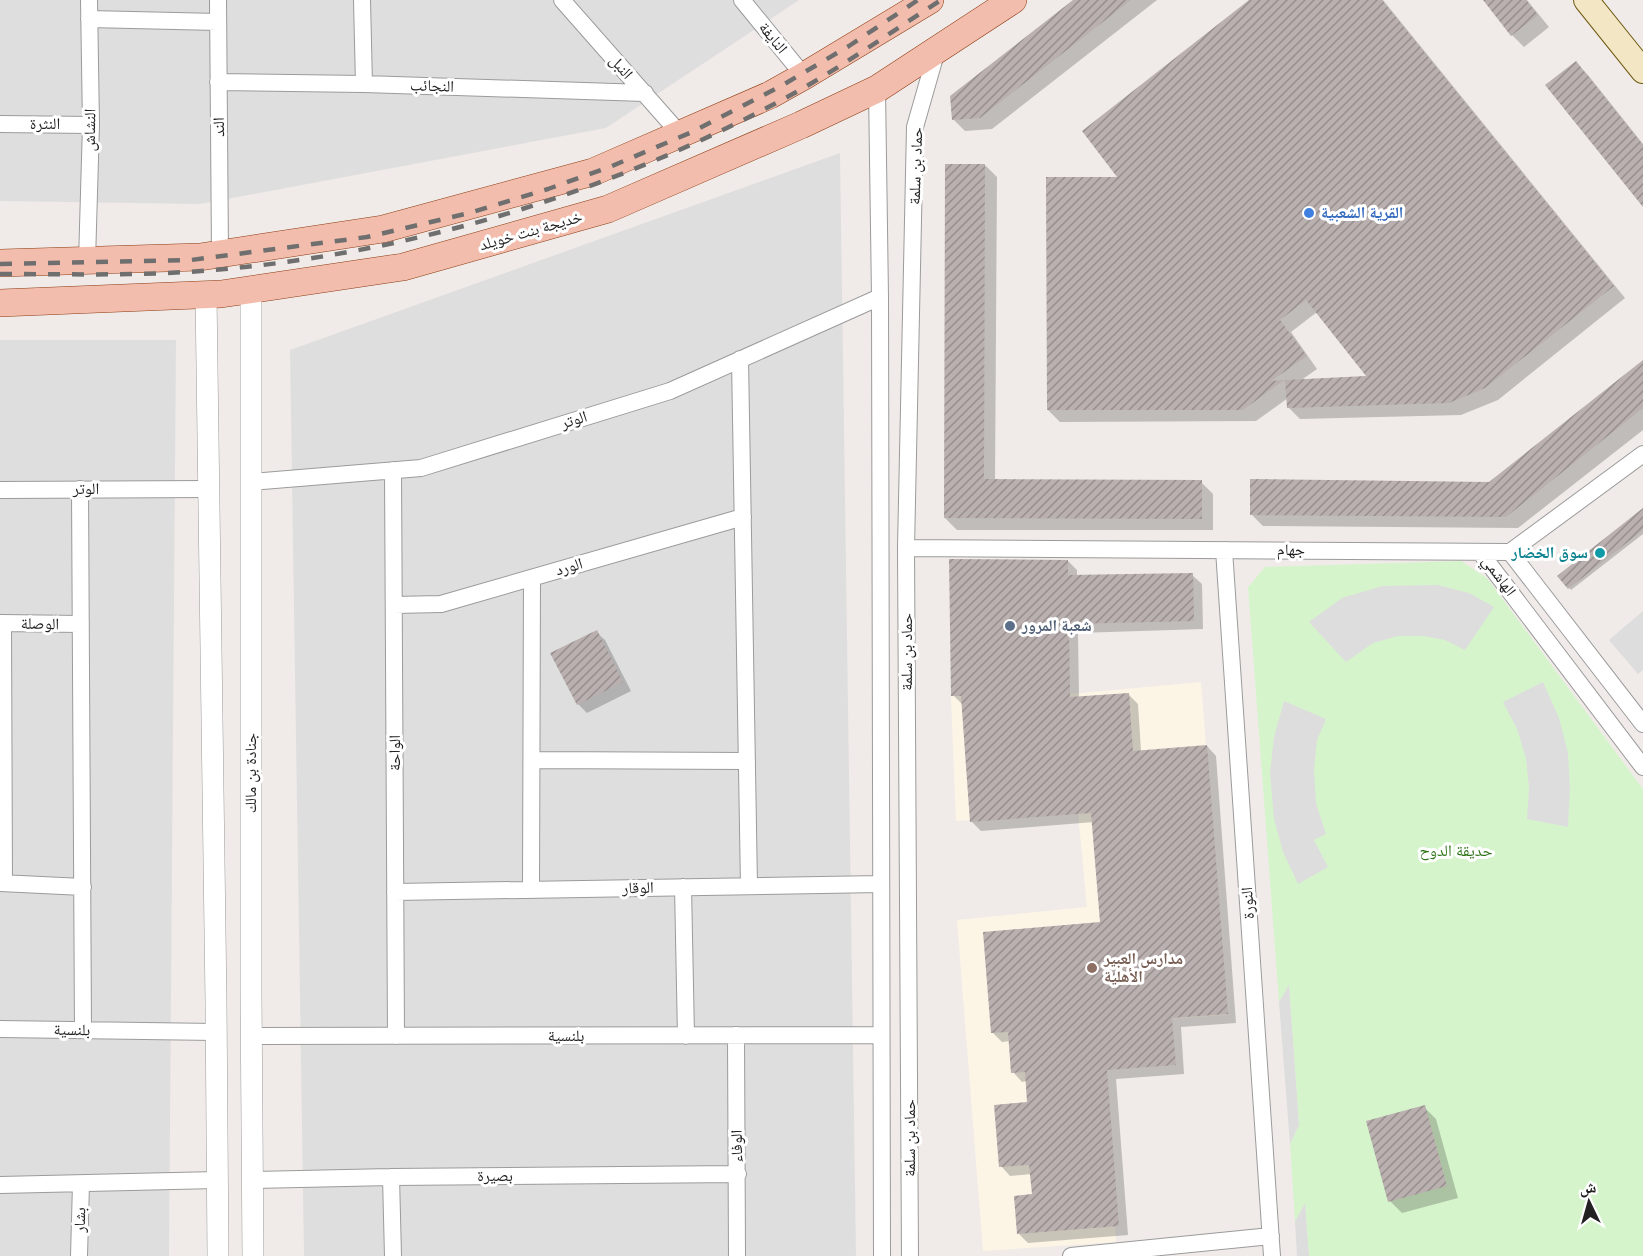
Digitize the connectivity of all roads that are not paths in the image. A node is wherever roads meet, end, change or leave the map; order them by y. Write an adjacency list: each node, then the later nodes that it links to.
1 (89, 0): 9 (street, النشاش)
2 (218, 0): 10 (street, الند)
3 (362, 0): 15 (street)
4 (562, 0): 17 (street, النبل)
5 (742, 0): 13 (street, النايفة)
6 (930, 0): 13 (main road)
7 (1013, 0): 11 (main road, خديجة بنت خويلد)
8 (1586, 0): 12 (main road)
9 (89, 19): 10 (street); 19 (street, النشاش)
10 (218, 22): 14 (street, الند)
11 (937, 50): 16 (main road, خديجة بنت خويلد); 36 (street, حماد بن سلمة)
12 (1643, 71)
13 (804, 76): 20 (main road)
14 (218, 82): 15 (street, النجائب); 21 (street, الند)
15 (364, 84): 17 (street, النجائب)
16 (877, 89): 24 (main road, خديجة بنت خويلد); 26 (street, حماد بن سلمة)
17 (645, 93): 20 (street, النبل)
18 (0, 124): 19 (street, النثرة)
19 (91, 124): 22 (street, النشاش)
20 (680, 134): 21 (main road)
21 (220, 254): 22 (main road)
22 (87, 261): 23 (main road)
23 (0, 263)
24 (251, 290): 25 (main road, خديجة بنت خويلد); 31 (street, جنادة بن مالك)
25 (206, 295): 27 (main road, خديجة بنت خويلد); 33 (street)
26 (880, 297): 28 (street, الوتر); 48 (street, حماد بن سلمة)
27 (0, 303)
28 (740, 359): 30 (street, الوتر); 35 (street)
29 (1643, 454): 38 (street)
30 (393, 470): 31 (street, الوتر); 40 (street, الواحة)
31 (251, 482): 59 (street, جنادة بن مالك)
32 (80, 489): 33 (street, الوتر); 34 (street, الوتر); 42 (street)
33 (209, 489): 56 (street)
34 (0, 490)
35 (743, 517): 39 (street, الورد); 45 (street)
36 (906, 548): 37 (street, جهام); 75 (street, حماد بن سلمة)
37 (1224, 550): 38 (street, جهام); 68 (street, النورة)
38 (1510, 552): 43 (street, الهاشمي); 46 (street, الهاشمي)
39 (532, 578): 40 (street, الورد); 44 (street)
40 (394, 605): 53 (street, الواحة)
41 (1, 623): 42 (street, الوصلة); 47 (street)
42 (81, 624): 50 (street)
43 (1643, 724)
44 (531, 760): 45 (street); 52 (street)
45 (747, 761): 49 (street)
46 (1643, 767)
47 (2, 883): 50 (street)
48 (881, 884): 49 (street, الوقار); 58 (street, حماد بن سلمة)
49 (749, 886): 51 (street, الوقار)
50 (83, 887): 55 (street)
51 (683, 887): 52 (street, الوقار); 61 (street)
52 (531, 890): 53 (street, الوقار)
53 (395, 892): 60 (street, الواحة)
54 (0, 1029): 55 (street, بلنسية)
55 (83, 1030): 56 (street, بلنسية)
56 (216, 1032): 64 (street)
57 (736, 1035): 58 (street, بلنسية); 61 (street, بلنسية); 62 (street, الوفاء)
58 (881, 1035): 74 (street, حماد بن سلمة)
59 (251, 1036): 60 (street, بلنسية); 65 (street, جنادة بن مالك)
60 (396, 1036): 61 (street, بلنسية)
61 (686, 1036)
62 (738, 1174): 63 (street, بصيرة); 73 (street, الوفاء)
63 (391, 1177): 65 (street, بصيرة); 72 (street)
64 (217, 1180): 66 (street); 70 (street)
65 (253, 1180): 71 (street, جنادة بن مالك)
66 (81, 1184): 67 (street); 69 (street, بشار)
67 (0, 1185)
68 (1271, 1236): 76 (street); 77 (street, النورة)
69 (79, 1256)
70 (218, 1256)
71 (253, 1256)
72 (393, 1256)
73 (737, 1256)
74 (882, 1256)
75 (910, 1256)
76 (1071, 1256)
77 (1272, 1256)

